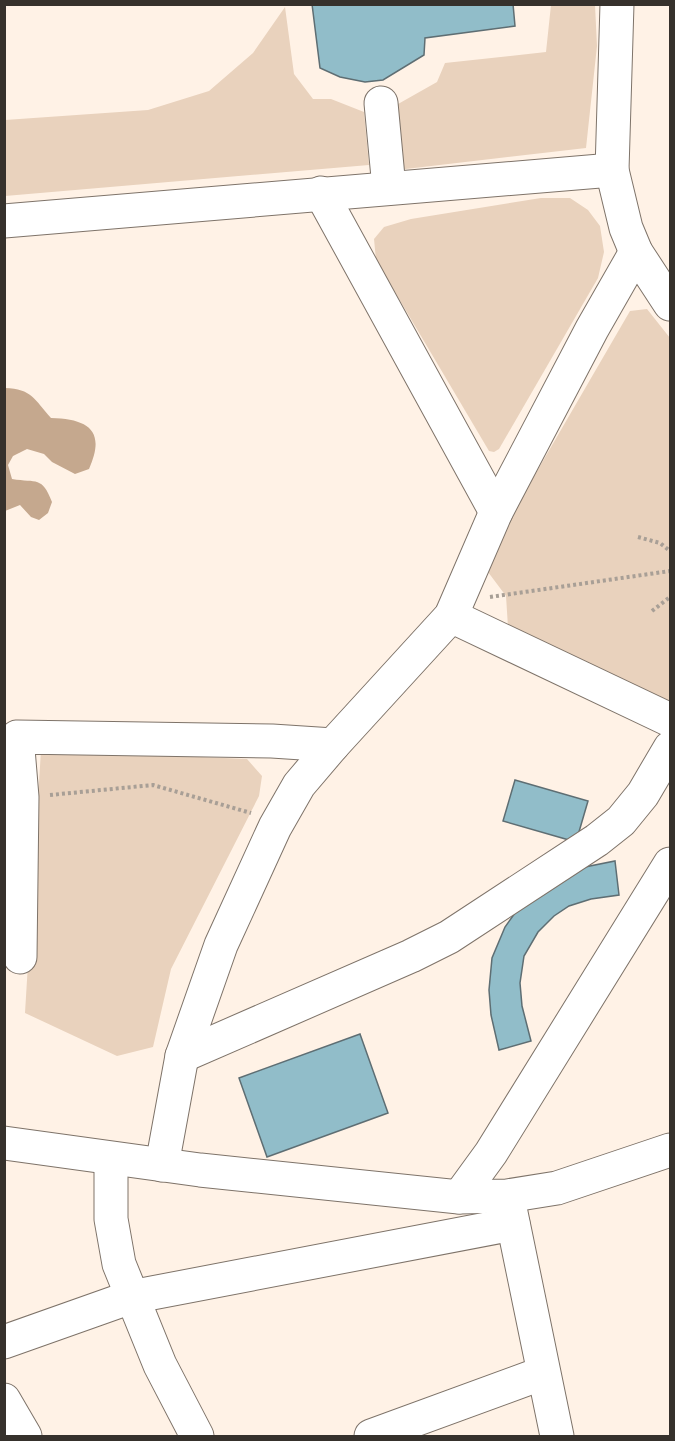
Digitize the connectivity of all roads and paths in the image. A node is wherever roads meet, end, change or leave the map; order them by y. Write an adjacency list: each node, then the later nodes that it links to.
1 (617, 4): 3 (street)
2 (381, 104): 4 (street)
3 (612, 170): 4 (street); 7 (street)
4 (389, 188): 5 (street)
5 (321, 193): 6 (street); 9 (street)
6 (4, 221)
7 (636, 252): 8 (street); 9 (street)
8 (670, 304)
9 (496, 512): 14 (street)
10 (638, 537): 11 (path)
11 (670, 551)
12 (670, 571): 14 (path)
13 (670, 597): 15 (path)
14 (454, 609): 16 (street); 18 (street)
15 (652, 611)
16 (670, 720)
17 (9, 731): 18 (street); 20 (street)
18 (333, 745): 21 (street)
19 (670, 748): 24 (street)
20 (22, 797): 21 (path); 23 (street)
21 (275, 827): 24 (street)
22 (670, 864): 29 (street)
23 (20, 957)
24 (182, 1056): 28 (street)
25 (4, 1143): 27 (street)
26 (670, 1150): 30 (street)
27 (111, 1159): 28 (street); 31 (street)
28 (162, 1165): 29 (street)
29 (459, 1197): 30 (street)
30 (510, 1210): 31 (street); 33 (street)
31 (131, 1297): 32 (street); 36 (street)
32 (4, 1342)
33 (543, 1373): 37 (street); 38 (street)
34 (4, 1400): 35 (street)
35 (25, 1437)
36 (196, 1437)
37 (371, 1437)
38 (557, 1437)

